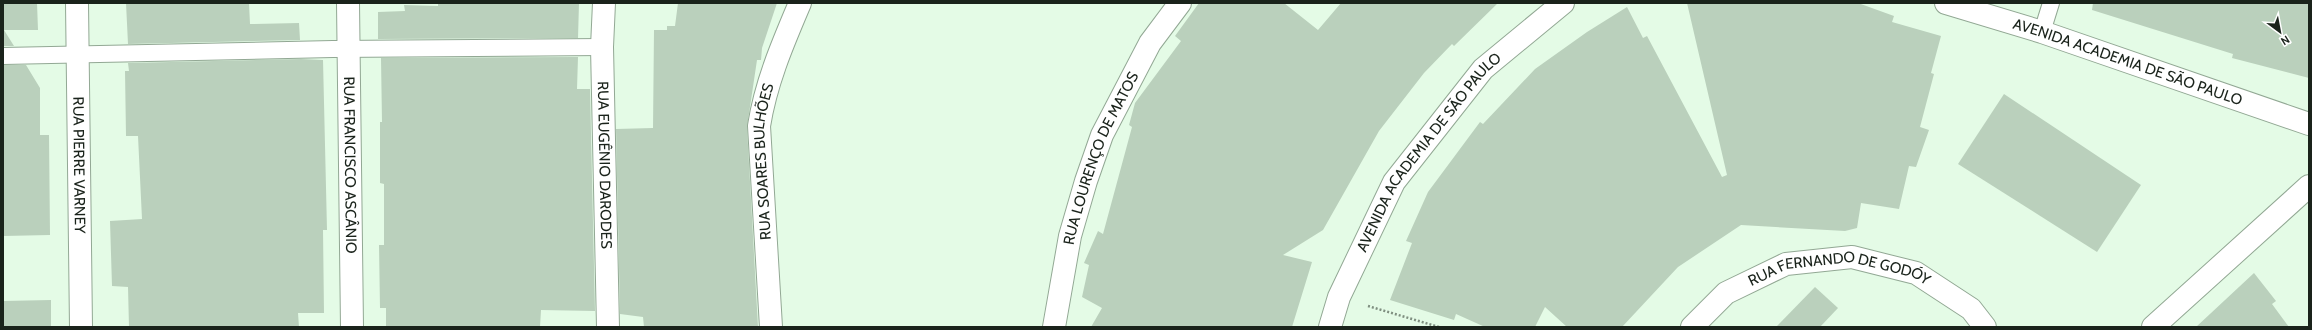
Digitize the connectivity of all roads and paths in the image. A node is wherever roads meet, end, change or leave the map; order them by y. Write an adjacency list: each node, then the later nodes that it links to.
1 (77, 3): 12 (street, RUA PIERRE VARNEY)
2 (348, 3): 11 (street, RUA FRANCISCO ASCÂNIO)
3 (604, 3): 10 (street, RUA EUGÊNIO DARODES)
4 (800, 3): 20 (street, RUA SOARES BULHÕES)
5 (1180, 3): 21 (street, RUA LOURENÇO DE MATOS)
6 (1563, 3): 16 (street, AVENIDA ACADEMIA DE SÃO PAULO)
7 (1946, 3): 9 (street, AVENIDA ACADEMIA DE SÃO PAULO)
8 (2051, 3): 9 (lane)
9 (2042, 32): 14 (street, AVENIDA ACADEMIA DE SÃO PAULO)
10 (602, 47): 11 (lane); 19 (street, RUA EUGÊNIO DARODES)
11 (348, 49): 12 (lane); 18 (street, RUA FRANCISCO ASCÂNIO)
12 (78, 55): 13 (lane); 17 (street, RUA PIERRE VARNEY)
13 (3, 56)
14 (2309, 124)
15 (2309, 186): 26 (street)
16 (1339, 297): 22 (street, AVENIDA ACADEMIA DE SÃO PAULO); 23 (path)
17 (81, 327)
18 (352, 327)
19 (608, 327)
20 (771, 327)
21 (1054, 327)
22 (1330, 327)
23 (1439, 327)
24 (1692, 327): 25 (street, RUA FERNANDO DE GODÓY)
25 (1985, 327)
26 (2153, 327)

